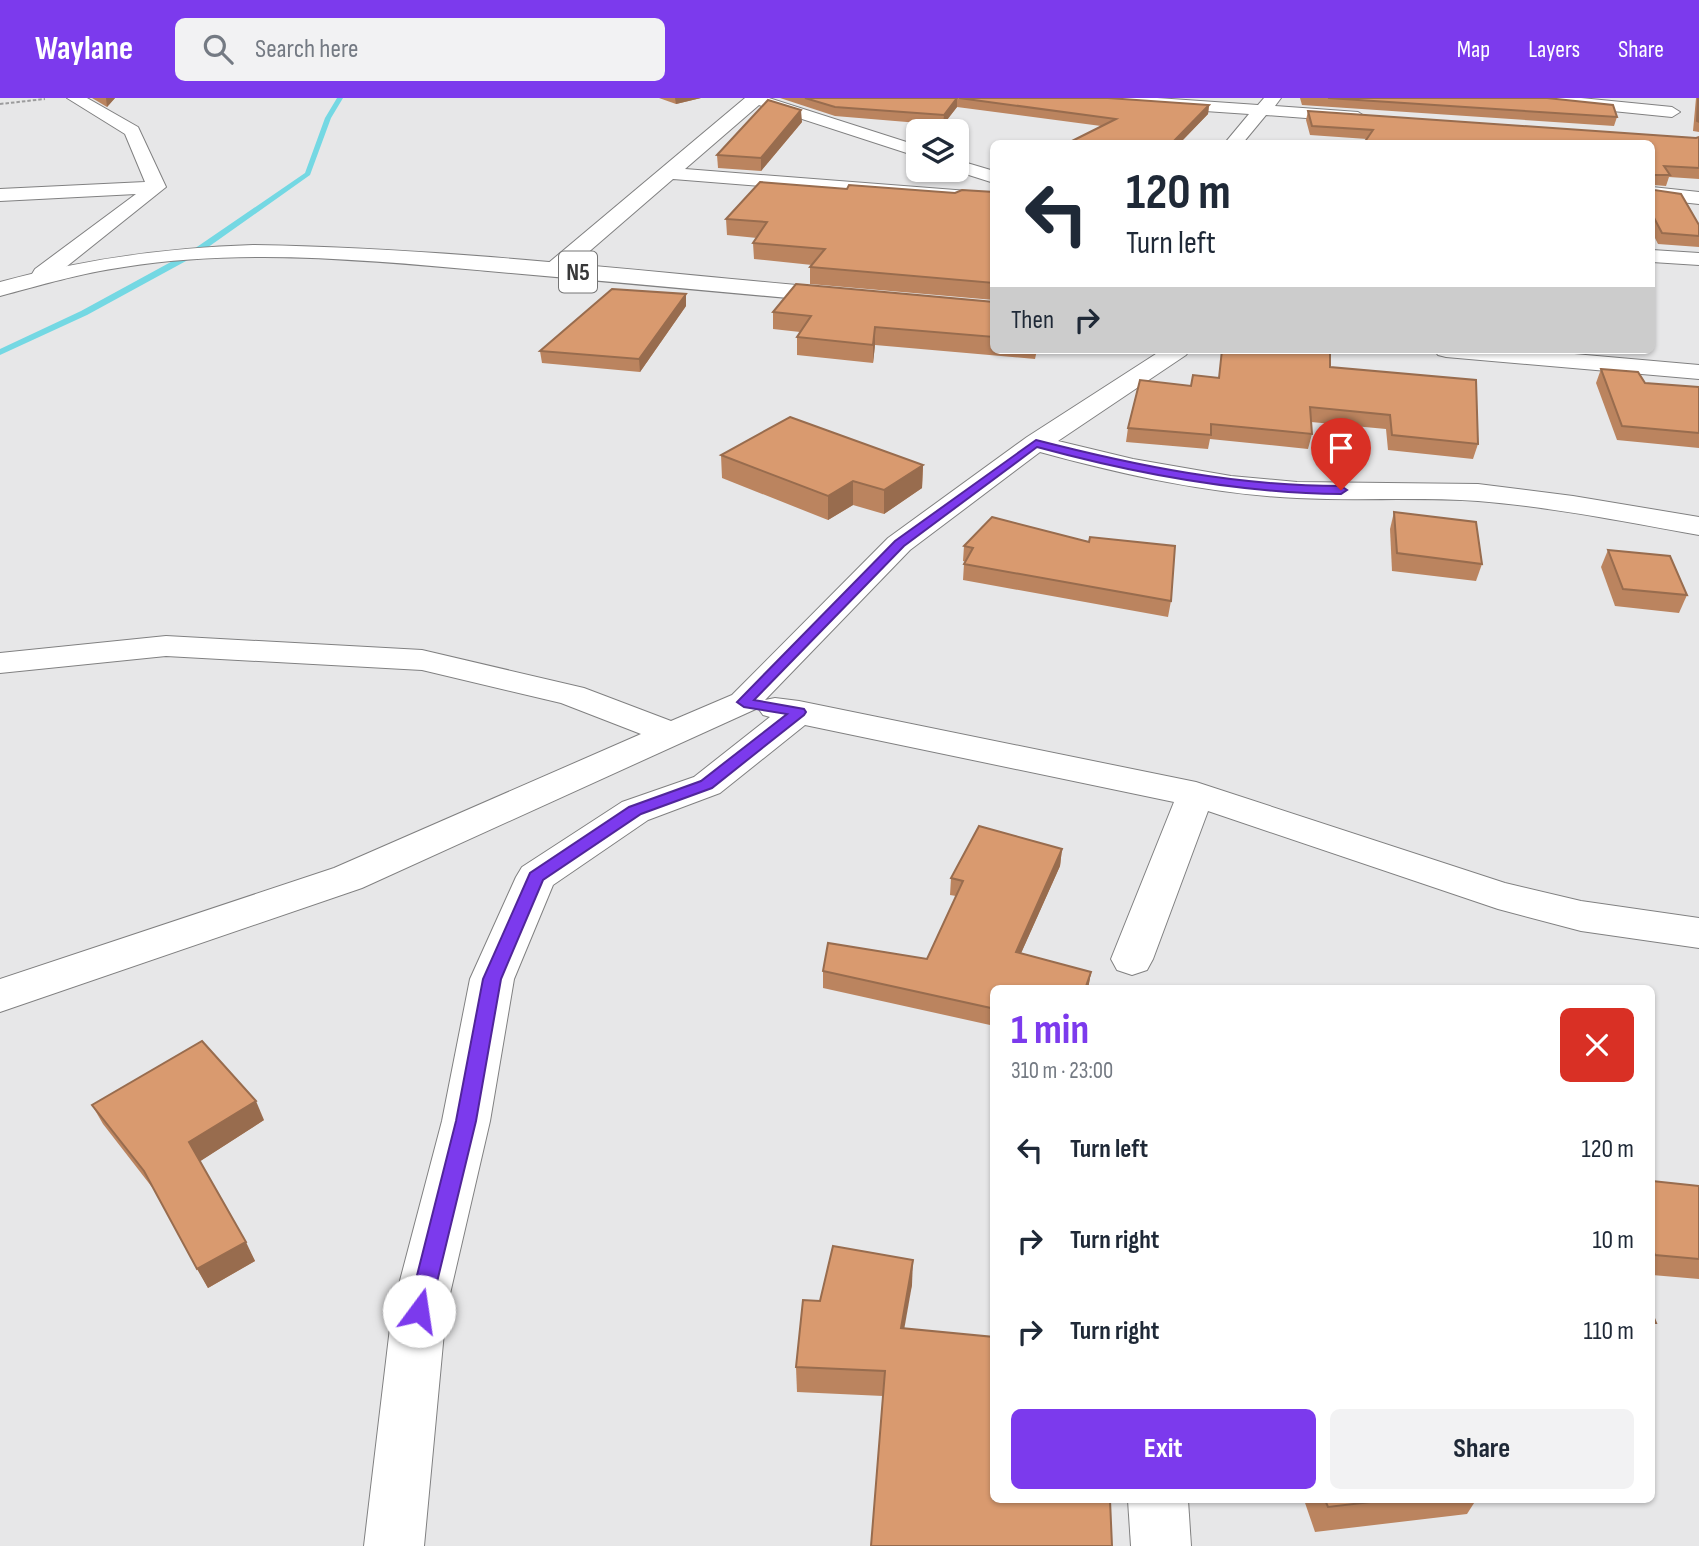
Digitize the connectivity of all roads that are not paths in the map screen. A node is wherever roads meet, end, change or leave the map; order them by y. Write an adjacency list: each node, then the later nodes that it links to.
1 (75, 98): 14 (main road)
2 (1088, 98): 7 (main road)
3 (1273, 98): 7 (main road)
4 (1533, 98): 6 (main road)
5 (755, 99): 10 (main road); 12 (main road)
6 (1675, 108)
7 (1260, 111): 8 (main road); 9 (main road)
8 (1370, 118)
9 (1235, 140)
10 (906, 148)
11 (969, 168): 13 (main road)
12 (670, 173): 18 (main road); 21 (main road)
13 (990, 176)
14 (157, 187): 16 (main road); 22 (main road)
15 (1655, 193): 17 (main road)
16 (0, 195)
17 (1699, 198)
18 (990, 200)
19 (1655, 256): 20 (main road)
20 (1699, 259)
21 (554, 270): 22 (main road, N5); 24 (main road, N5)
22 (43, 274): 23 (main road, N5)
23 (0, 289)
24 (856, 298)
25 (1172, 354): 30 (main road)
26 (1494, 354): 28 (main road)
27 (1539, 354): 28 (main road)
28 (1555, 359): 29 (main road)
29 (1699, 372)
30 (1036, 443): 31 (main road); 33 (main road)
31 (1699, 526)
32 (0, 663): 35 (main road)
33 (744, 702): 34 (main road); 35 (main road)
34 (799, 712): 36 (main road); 41 (main road)
35 (673, 734): 39 (main road)
36 (1196, 794): 37 (main road); 38 (main road)
37 (1699, 933)
38 (1132, 959)
39 (0, 996)
40 (1158, 1503): 42 (main road)
41 (394, 1546)
42 (1161, 1546)

